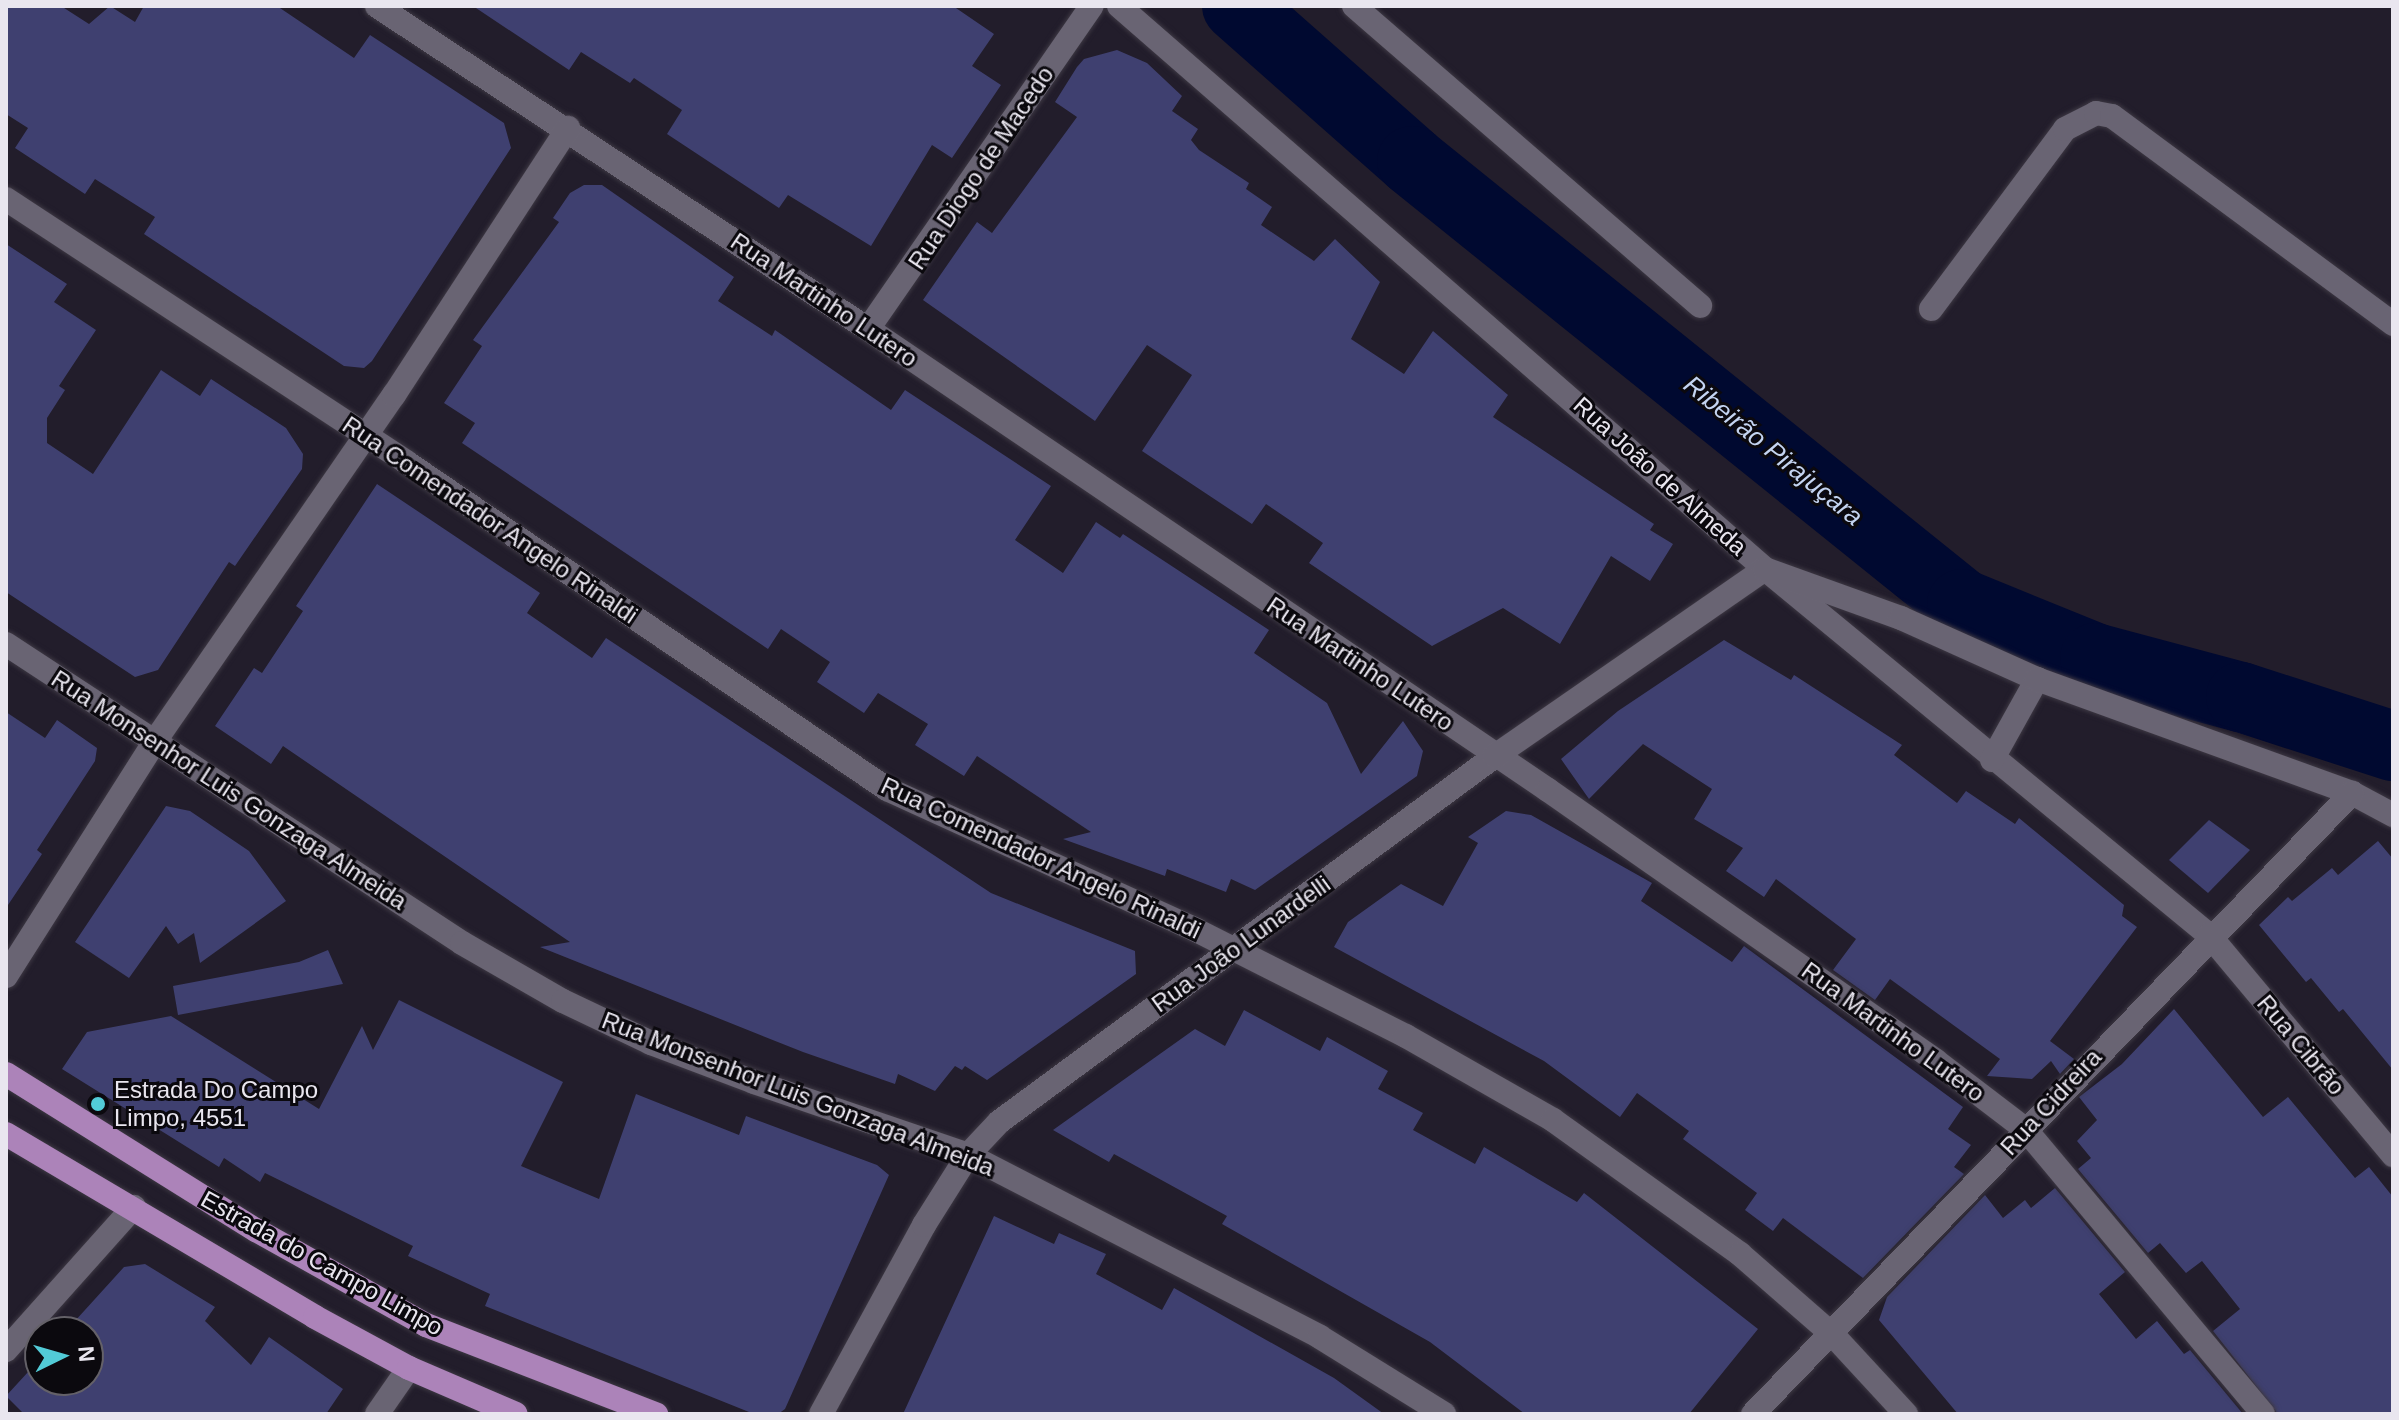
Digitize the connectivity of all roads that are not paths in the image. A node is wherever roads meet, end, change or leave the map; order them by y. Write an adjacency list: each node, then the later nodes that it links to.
1 (377, 6): 5 (street, Rua Martinho Lutero)
2 (1092, 6): 10 (street, Rua Diogo de Macedo)
3 (1119, 6): 12 (street, Rua João de Almeda)
4 (1354, 6): 7 (street)
5 (568, 128): 10 (street, Rua Martinho Lutero); 11 (street)
6 (6, 199): 11 (street, Rua Comendador Angelo Rinaldi)
7 (1700, 306)
8 (1931, 309): 9 (street)
9 (2393, 324)
10 (868, 329): 16 (street, Rua Martinho Lutero)
11 (364, 435): 15 (street); 21 (street, Rua Comendador Angelo Rinaldi)
12 (1765, 569): 14 (street); 16 (street, Rua João Lunardelli); 17 (street, Rua João de Almeda)
13 (6, 644): 15 (street, Rua Monsenhor Luis Gonzaga Almeida)
14 (2037, 679): 17 (street); 18 (street)
15 (155, 741): 22 (street); 26 (street, Rua Monsenhor Luis Gonzaga Almeida)
16 (1495, 756): 21 (street, Rua João Lunardelli); 24 (street, Rua Martinho Lutero)
17 (1992, 760): 20 (street, Rua João de Almeda)
18 (2352, 793): 19 (street); 20 (street, Rua Cidreira)
19 (2393, 815)
20 (2209, 935): 24 (street, Rua Cidreira); 27 (street, Rua Cibrão)
21 (1230, 949): 26 (street, Rua João Lunardelli); 29 (street, Rua Comendador Angelo Rinaldi)
22 (6, 976)
23 (6, 1074): 34 (main road, Estrada do Campo Limpo)
24 (2025, 1129): 29 (street, Rua Cidreira); 39 (street, Rua Martinho Lutero)
25 (6, 1134): 28 (main road, Estrada do Campo Limpo)
26 (968, 1155): 35 (street, Rua João Lunardelli); 36 (street, Rua Monsenhor Luis Gonzaga Almeida)
27 (2393, 1155)
28 (134, 1207): 30 (street); 31 (main road, Estrada do Campo Limpo)
29 (1833, 1335): 37 (street, Rua Cidreira); 38 (street, Rua Comendador Angelo Rinaldi)
30 (6, 1350)
31 (409, 1368): 32 (street); 33 (main road, Estrada do Campo Limpo)
32 (377, 1414)
33 (516, 1414)
34 (656, 1414)
35 (821, 1414)
36 (1444, 1414)
37 (1753, 1414)
38 (1906, 1414)
39 (2263, 1414)

